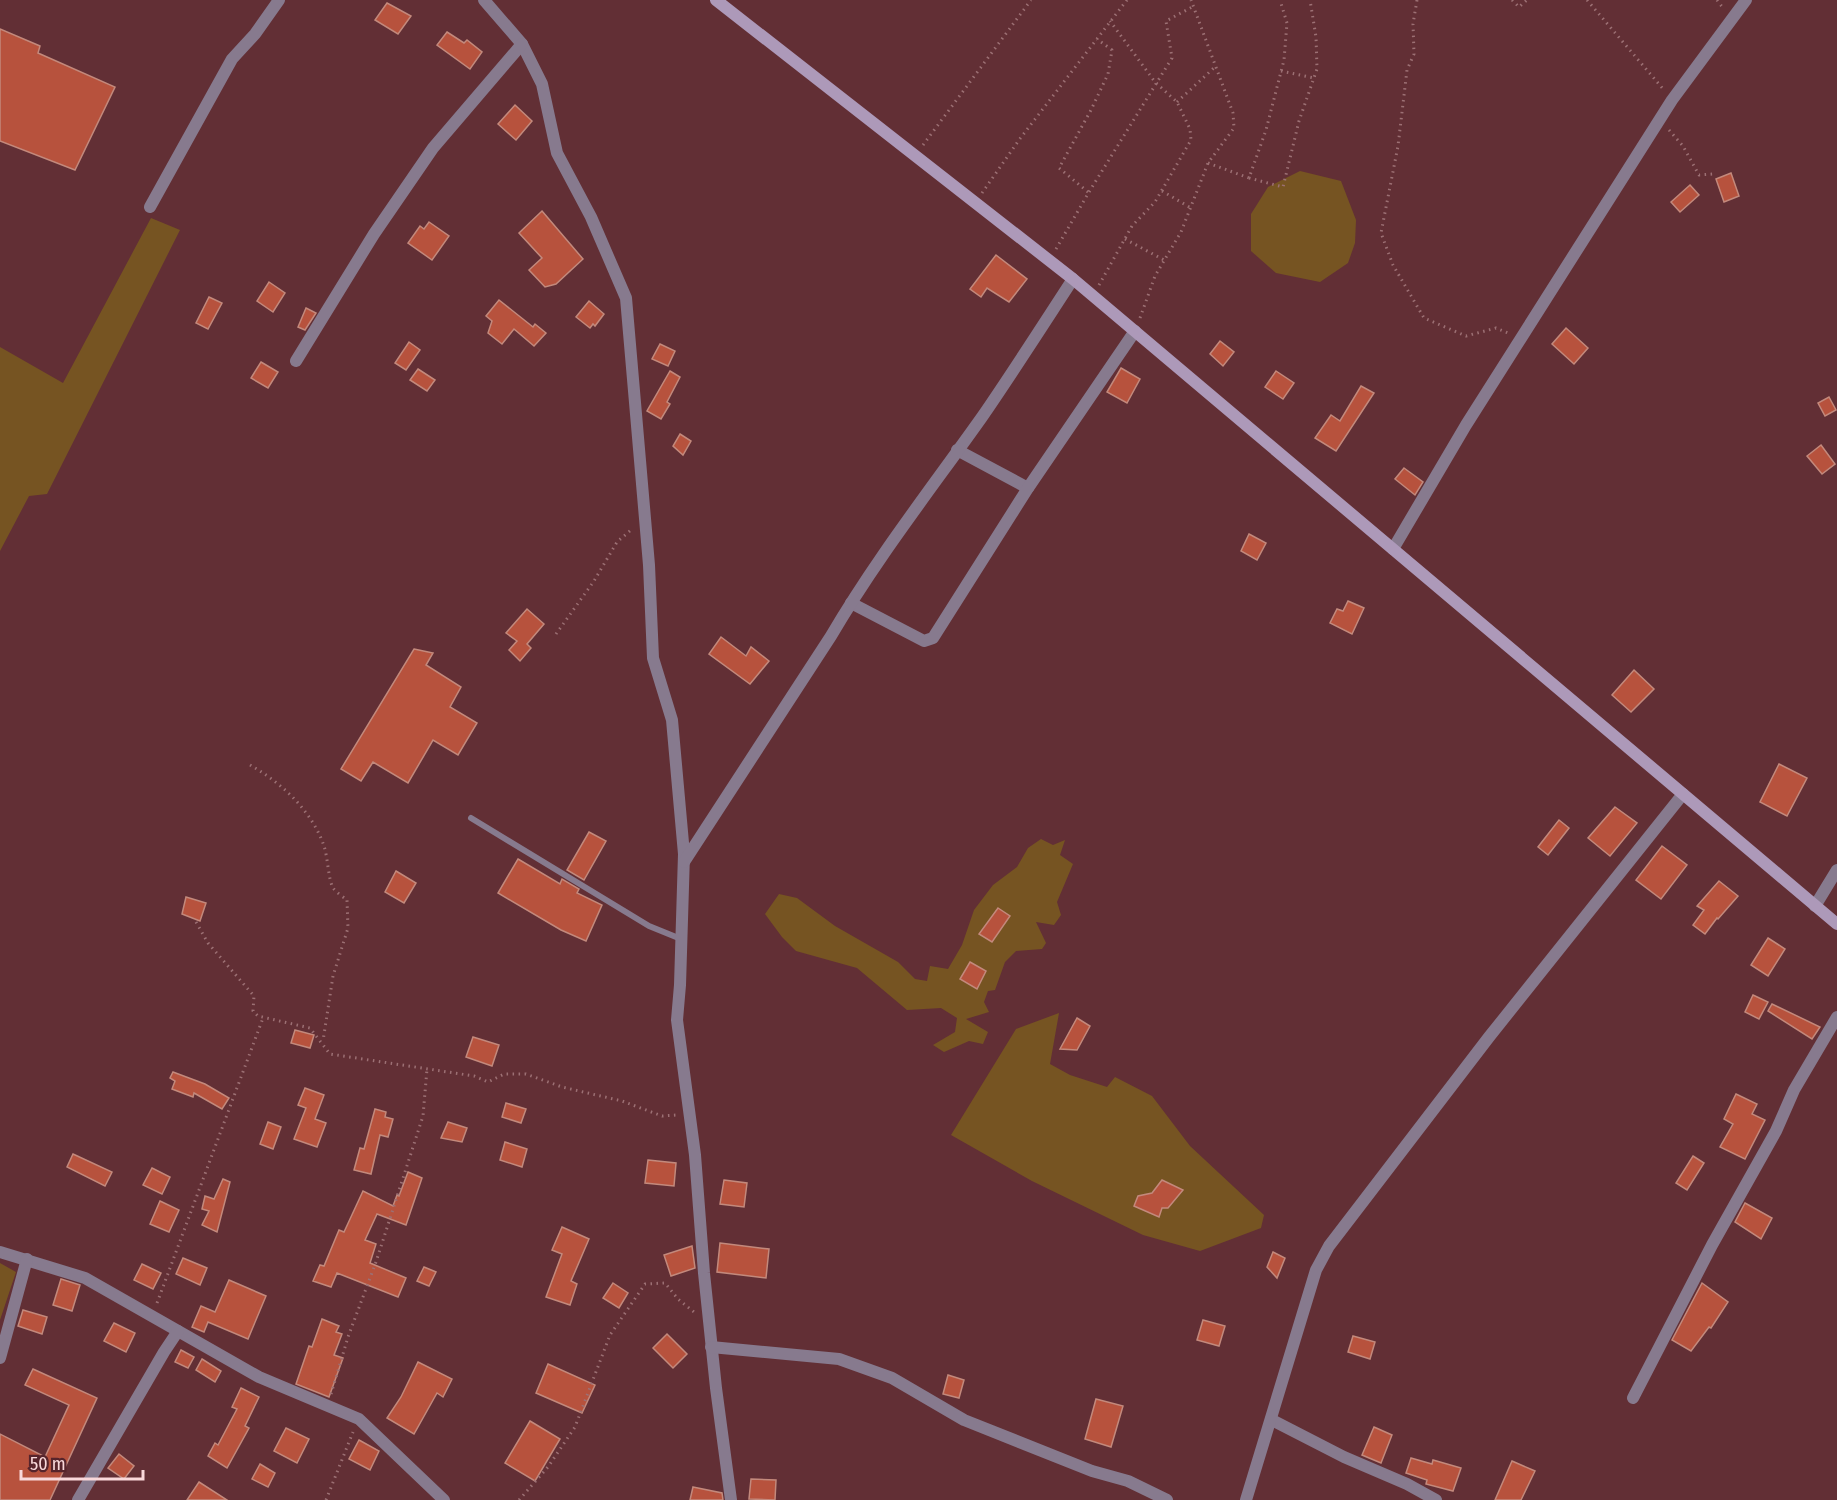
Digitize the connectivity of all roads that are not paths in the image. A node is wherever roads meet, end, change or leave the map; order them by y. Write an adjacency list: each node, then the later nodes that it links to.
1 (279, 0): 6 (street)
2 (484, 0): 5 (street)
3 (716, 0): 7 (street)
4 (1746, 0): 12 (street)
5 (522, 44): 9 (street); 16 (street)
6 (150, 207)
7 (1073, 279): 8 (street); 10 (street)
8 (1135, 331): 11 (street); 12 (street)
9 (296, 362)
10 (957, 450): 11 (street); 13 (street)
11 (1028, 488): 13 (street)
12 (1393, 549): 14 (street)
13 (851, 603): 16 (street)
14 (1683, 794): 18 (street); 28 (street)
15 (471, 818): 20 (lane)
16 (684, 862): 20 (street)
17 (1837, 870): 18 (street)
18 (1815, 906): 19 (street)
19 (1837, 924)
20 (682, 939): 25 (street)
21 (1837, 1017): 27 (street)
22 (0, 1252): 23 (street)
23 (27, 1260): 24 (street); 26 (street)
24 (178, 1331): 29 (street); 30 (street)
25 (711, 1347): 31 (street); 32 (street)
26 (0, 1358)
27 (1634, 1398)
28 (1272, 1420): 33 (street); 34 (street)
29 (78, 1500)
30 (444, 1500)
31 (731, 1500)
32 (1167, 1500)
33 (1246, 1500)
34 (1436, 1500)

